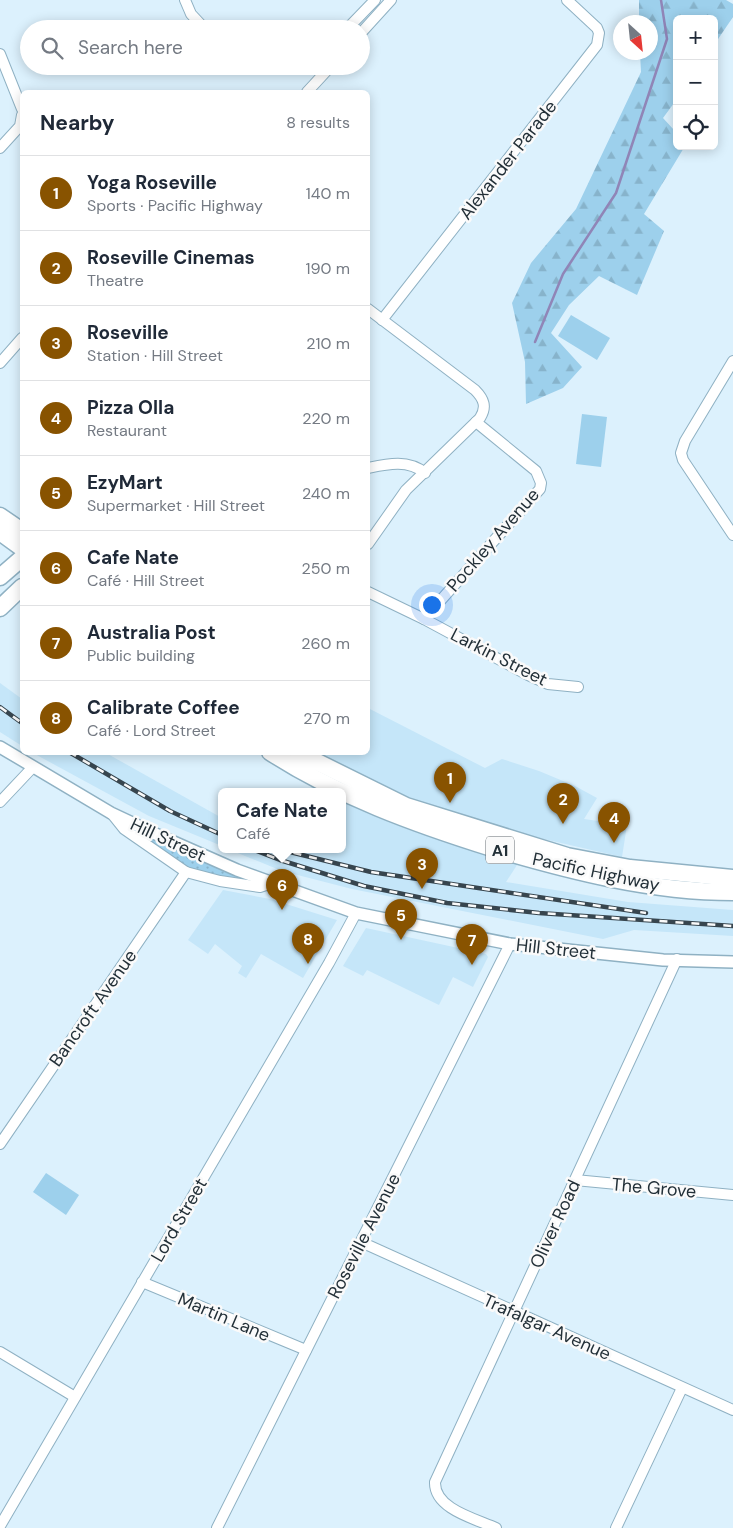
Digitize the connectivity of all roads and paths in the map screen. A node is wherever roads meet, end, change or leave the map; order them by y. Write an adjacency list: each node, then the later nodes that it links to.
1 (185, 0): 5 (street)
2 (375, 0): 6 (street)
3 (391, 0): 7 (street)
4 (567, 0): 15 (street, Alexander Parade)
5 (197, 20)
6 (356, 20)
7 (370, 23)
8 (0, 54): 11 (street)
9 (323, 75): 10 (street)
10 (309, 90)
11 (20, 104)
12 (20, 126): 13 (street)
13 (0, 148)
14 (370, 311): 15 (street)
15 (382, 320): 19 (street)
16 (20, 340): 18 (street)
17 (733, 361): 25 (street)
18 (0, 363)
19 (476, 422): 21 (street); 33 (street, Pockley Avenue)
20 (370, 468): 21 (street)
21 (425, 473): 26 (street)
22 (0, 516): 23 (highway)
23 (20, 530)
24 (0, 532): 27 (highway)
25 (733, 535)
26 (370, 541)
27 (20, 547)
28 (20, 560): 29 (highway)
29 (0, 577)
30 (20, 589): 32 (highway)
31 (370, 593): 33 (street, Larkin Street)
32 (0, 608)
33 (424, 619): 34 (street, Larkin Street)
34 (578, 688)
35 (0, 747): 38 (street, Hill Street)
36 (275, 755): 39 (highway, Pacific Highway / A1)
37 (303, 755): 44 (highway, Pacific Highway / A1)
38 (32, 768): 41 (street); 42 (street, Hill Street)
39 (338, 788)
40 (346, 792): 46 (highway, Pacific Highway / A1)
41 (0, 802)
42 (111, 813): 43 (street); 45 (street, Hill Street)
43 (186, 872): 45 (street); 51 (street, Bancroft Avenue)
44 (733, 878)
45 (272, 883): 47 (street, Hill Street)
46 (733, 892)
47 (356, 913): 48 (street, Hill Street); 55 (street, Lord Street)
48 (510, 944): 49 (street, Hill Street); 54 (street, Roseville Avenue)
49 (677, 959): 50 (street, Hill Street); 52 (street, Oliver Road)
50 (733, 962)
51 (0, 1144)
52 (575, 1180): 53 (street, The Grove); 56 (street, Oliver Road)
53 (733, 1195)
54 (361, 1242): 56 (street, Trafalgar Avenue); 57 (street, Roseville Avenue)
55 (142, 1282): 57 (street, Martin Lane); 60 (street, Lord Street)
56 (514, 1312): 59 (street, Trafalgar Avenue); 64 (street, Oliver Road)
57 (306, 1350): 63 (street, Roseville Avenue)
58 (0, 1352): 60 (street)
59 (682, 1388): 61 (street, Trafalgar Avenue); 65 (street)
60 (75, 1397): 62 (street, Lord Street)
61 (733, 1410)
62 (0, 1526)
63 (218, 1528)
64 (496, 1528)
65 (616, 1528)

